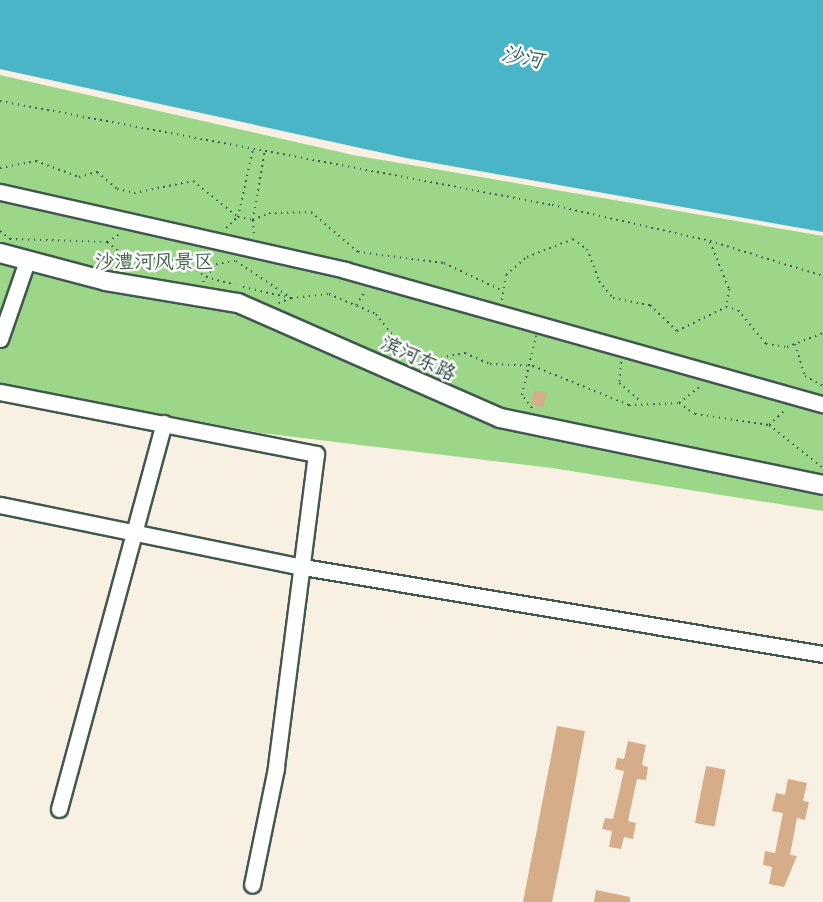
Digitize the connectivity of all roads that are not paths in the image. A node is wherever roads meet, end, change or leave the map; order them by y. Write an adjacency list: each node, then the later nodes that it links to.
1 (0, 192): 6 (street)
2 (0, 253): 3 (street, 滨河东路)
3 (27, 261): 4 (street); 8 (street, 滨河东路)
4 (0, 339)
5 (0, 392): 7 (street)
6 (823, 404)
7 (164, 423): 10 (street); 11 (street)
8 (823, 485)
9 (0, 505): 10 (street)
10 (135, 533): 11 (street); 13 (street)
11 (303, 567): 12 (street); 14 (street)
12 (823, 654)
13 (59, 809)
14 (252, 885)

